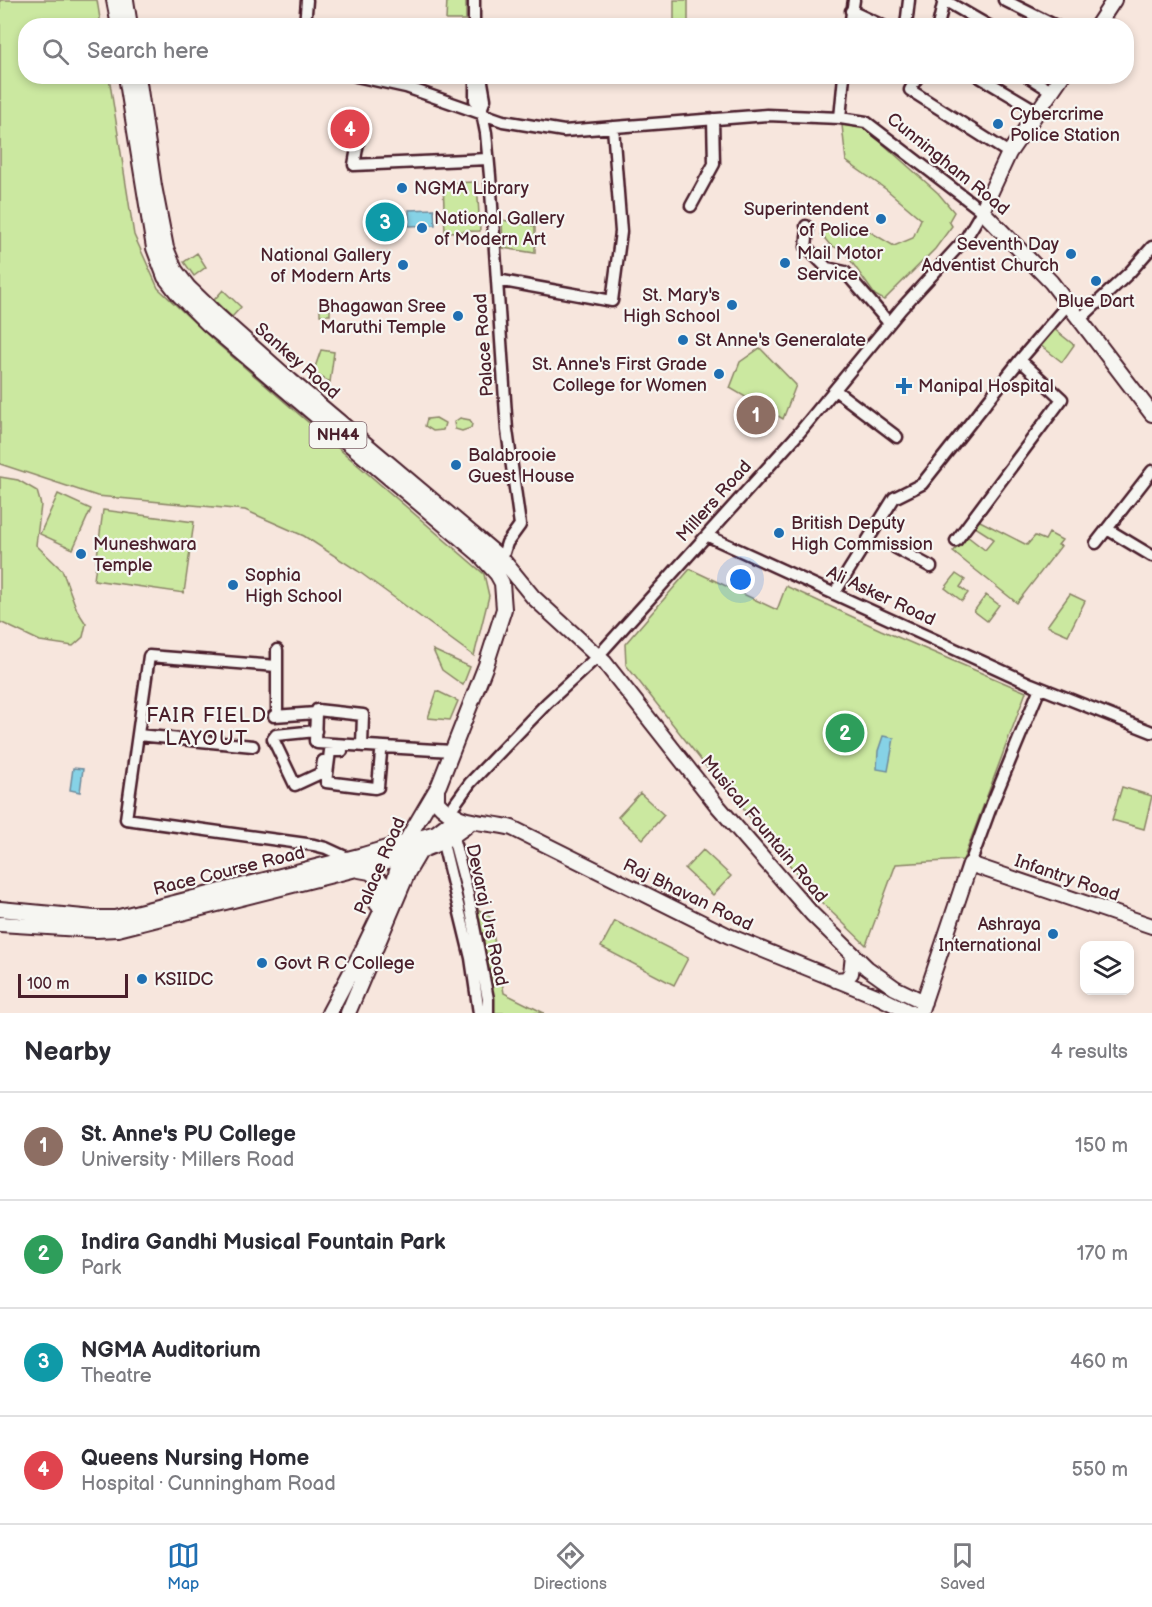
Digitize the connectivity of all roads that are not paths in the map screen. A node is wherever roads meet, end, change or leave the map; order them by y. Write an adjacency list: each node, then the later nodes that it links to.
1 (307, 0): 10 (street)
2 (474, 0): 11 (street)
3 (909, 0): 13 (street)
4 (944, 0): 14 (street); 15 (street)
5 (1004, 0): 16 (street)
6 (1114, 0): 17 (main road)
7 (111, 2): 9 (main road)
8 (852, 6): 12 (street)
9 (116, 18)
10 (306, 18)
11 (474, 18)
12 (871, 18)
13 (907, 18)
14 (941, 18)
15 (975, 18)
16 (1040, 18)
17 (1102, 18)
18 (127, 84): 56 (main road, Sankey Road / NH44)
19 (139, 84): 54 (main road, Sankey Road)
20 (393, 84): 27 (street, Cunningham Road)
21 (843, 84): 29 (street)
22 (913, 84): 33 (street)
23 (991, 84): 28 (street)
24 (1040, 84): 26 (street)
25 (1056, 84): 26 (main road, Millers Road)
26 (1051, 91): 28 (main road, Millers Road)
27 (482, 110): 31 (street, Cunningham Road); 34 (street, Palace Road)
28 (1037, 111): 33 (main road, Millers Road)
29 (840, 118): 30 (street, Cunningham Road); 36 (street, Cunningham Road)
30 (712, 119): 31 (street, Cunningham Road); 35 (street)
31 (613, 127): 39 (street)
32 (359, 137): 34 (street)
33 (1009, 153): 36 (main road, Millers Road)
34 (488, 159): 39 (street, Palace Road)
35 (691, 206)
36 (982, 211): 40 (main road, Cunningham Road); 42 (street, Millers Road)
37 (806, 226): 42 (street)
38 (1152, 247): 41 (street)
39 (497, 280): 54 (street, Palace Road)
40 (1068, 304): 41 (main road, Cunningham Road); 43 (street)
41 (1080, 319): 45 (main road, Cunningham Road)
42 (889, 323): 44 (street, Millers Road)
43 (1020, 360): 50 (street); 58 (street)
44 (835, 390): 46 (street); 49 (street, Millers Road)
45 (1152, 414)
46 (897, 437)
47 (1152, 471): 48 (street)
48 (1107, 529): 51 (street); 53 (street)
49 (708, 536): 58 (street, Ali Asker Road); 62 (street, Millers Road)
50 (956, 541)
51 (1096, 543)
52 (896, 548): 55 (street)
53 (1152, 556)
54 (502, 559): 56 (main road, Palace Road); 59 (main road, Sankey Road)
55 (931, 567)
56 (497, 574): 57 (main road, Sankey Road / NH44)
57 (504, 593): 60 (main road, Palace Road)
58 (834, 594): 64 (street, Ali Asker Road)
59 (534, 597): 60 (main road); 62 (main road, Sankey Road)
60 (504, 609): 73 (main road, Palace Road)
61 (277, 650): 63 (street)
62 (598, 656): 76 (street, Millers Road); 85 (main road, Musical Fountain Road)
63 (277, 666): 65 (street); 68 (street)
64 (1040, 688): 67 (street, Ali Asker Road); 81 (street)
65 (316, 713): 66 (street); 71 (street)
66 (316, 730): 69 (street); 69 (street)
67 (1152, 732)
68 (138, 735): 70 (street); 80 (street)
69 (324, 744): 71 (street)
70 (253, 746)
71 (362, 746): 73 (street)
72 (381, 753): 72 (street); 73 (street)
73 (451, 754): 74 (main road, Palace Road)
74 (437, 789): 76 (main road); 77 (main road, Palace Road)
75 (471, 822): 76 (main road); 76 (main road); 87 (main road, Raj Bhavan Road)
76 (446, 828): 77 (main road, Race Course Road); 78 (main road, Race Course Road); 91 (street, Devaraj Urs Road); 92 (street, Devaraj Urs Road)
77 (406, 841): 79 (main road, Palace Road); 80 (main road, Race Course Road)
78 (420, 852): 79 (main road, Race Course Road); 90 (main road, Palace Road)
79 (400, 858): 80 (main road, Race Course Road); 86 (main road, Palace Road)
80 (353, 864): 82 (main road, Race Course Road); 83 (main road, Race Course Road); 86 (main road, Palace Road)
81 (970, 864): 84 (main road, Infantry Road); 88 (main road)
82 (0, 909)
83 (0, 924)
84 (1152, 926)
85 (853, 955): 87 (main road); 88 (main road, Musical Fountain Road)
86 (358, 959): 89 (main road, Palace Road)
87 (836, 980): 93 (main road, Raj Bhavan Road)
88 (922, 1007)
89 (334, 1011)
90 (348, 1013)
91 (479, 1013)
92 (488, 1013)
93 (911, 1013)

